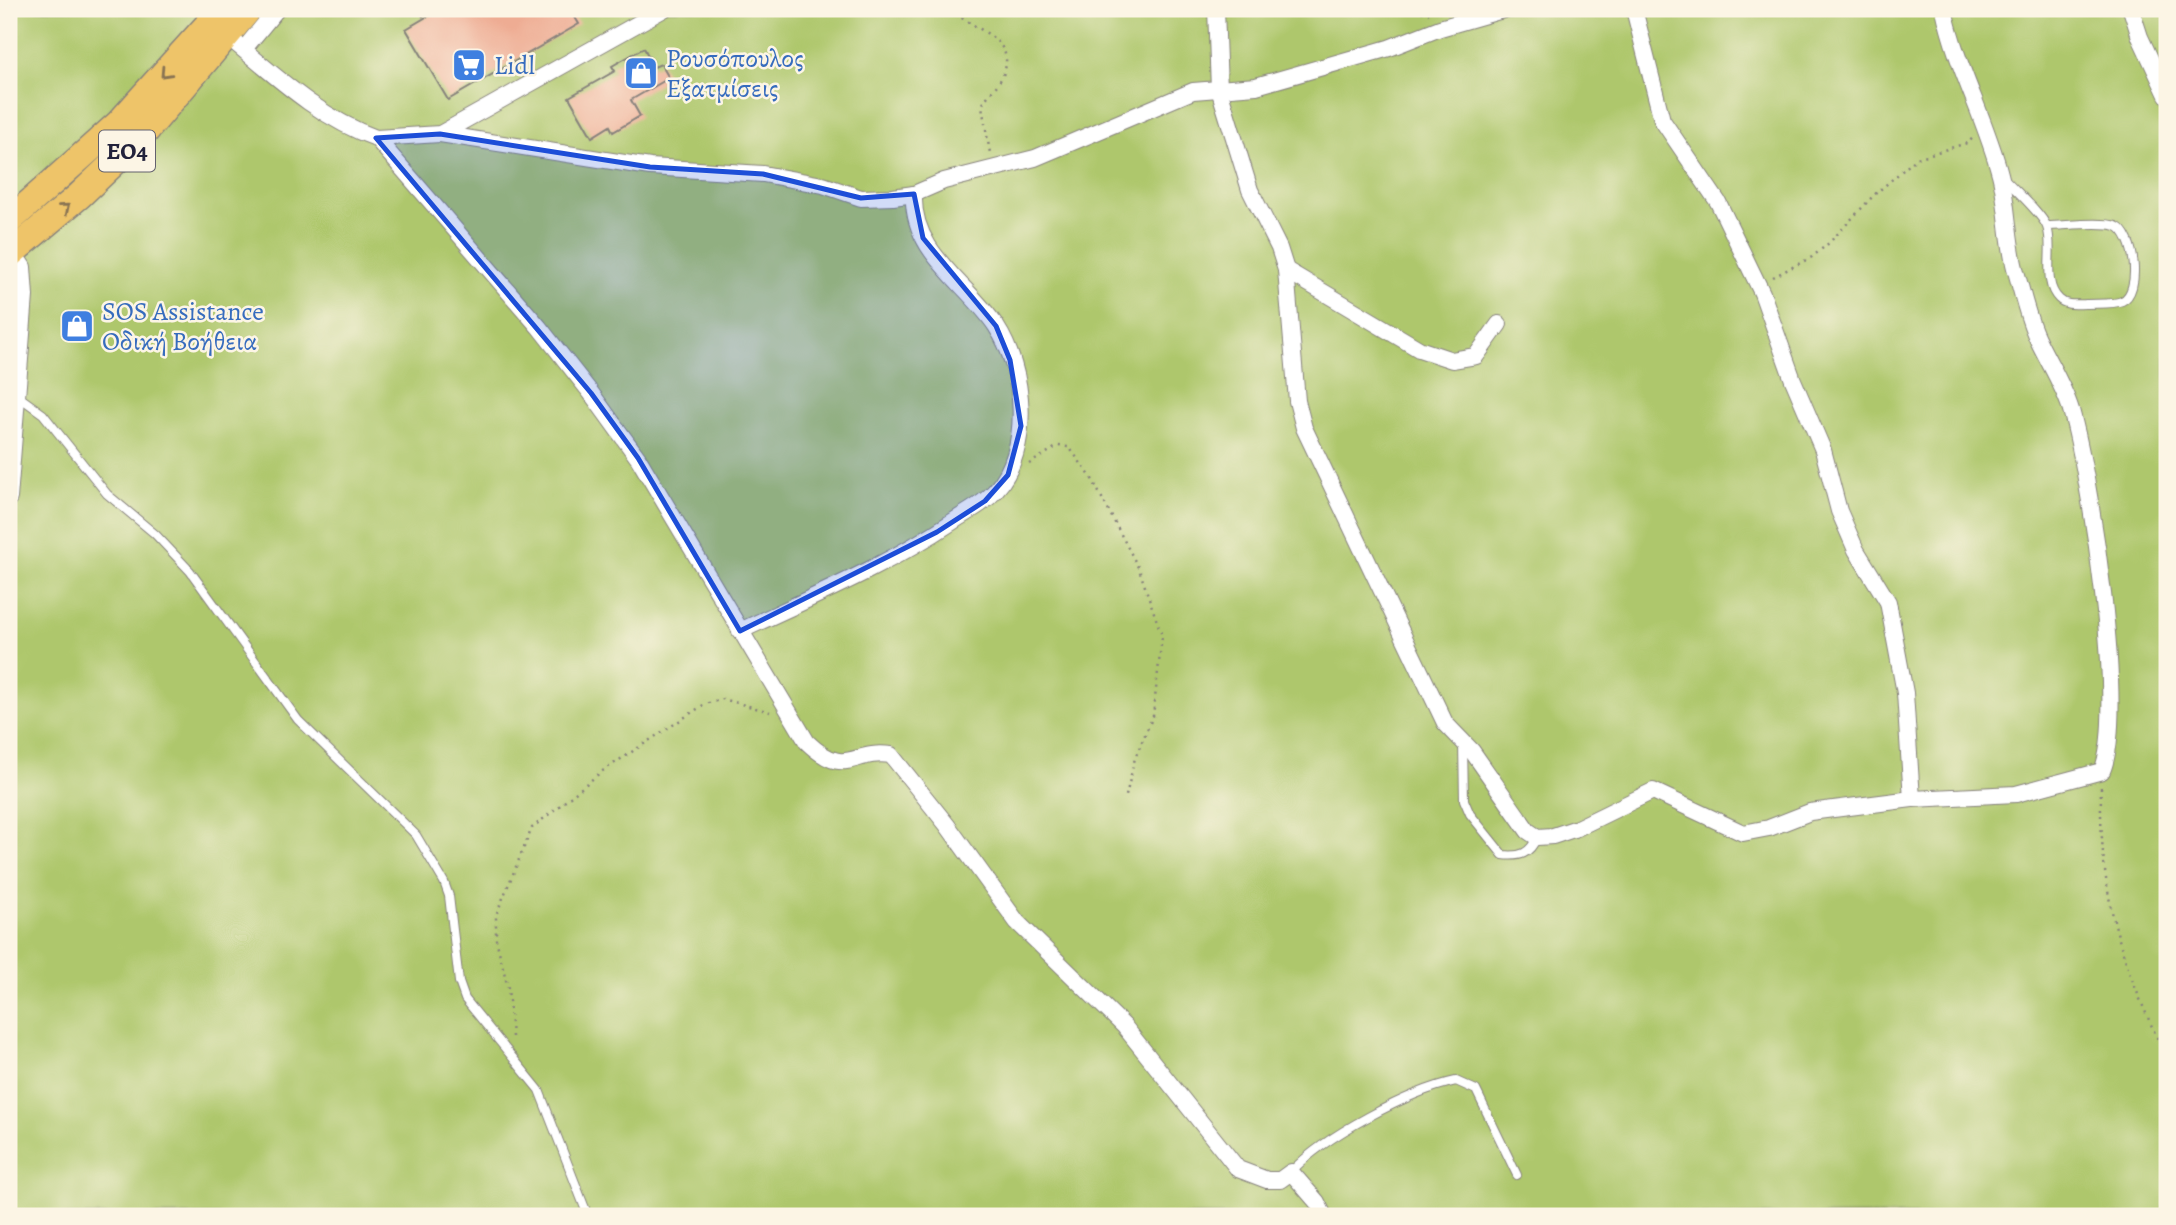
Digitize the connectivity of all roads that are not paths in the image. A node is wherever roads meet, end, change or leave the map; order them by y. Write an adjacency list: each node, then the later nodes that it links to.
1 (249, 9): 9 (main road, ΕΟ4)
2 (277, 9): 9 (street)
3 (664, 9): 12 (street)
4 (1216, 9): 10 (street)
5 (1506, 9): 10 (street)
6 (1634, 9): 25 (street)
7 (1944, 9): 14 (street)
8 (2131, 9): 11 (street)
9 (225, 29): 13 (street); 16 (main road, ΕΟ4, one-way to 16); 18 (main road, ΕΟ4, one-way to 9)
10 (1219, 89): 15 (street); 19 (street)
11 (2167, 95)
12 (440, 134): 13 (street); 15 (street)
13 (376, 138): 23 (street)
14 (2000, 174): 17 (lane); 25 (street)
15 (914, 194): 23 (street)
16 (9, 221)
17 (2047, 226): 17 (lane)
18 (11, 253): 21 (street)
19 (1286, 270): 20 (street); 24 (street)
20 (1499, 324)
21 (18, 396): 22 (street); 29 (lane)
22 (9, 498)
23 (740, 631): 27 (street)
24 (1463, 744): 26 (street); 26 (lane)
25 (1912, 799): 26 (street)
26 (1537, 837)
27 (1291, 1172): 28 (lane); 30 (street)
28 (1517, 1175)
29 (588, 1216)
30 (1324, 1216)

